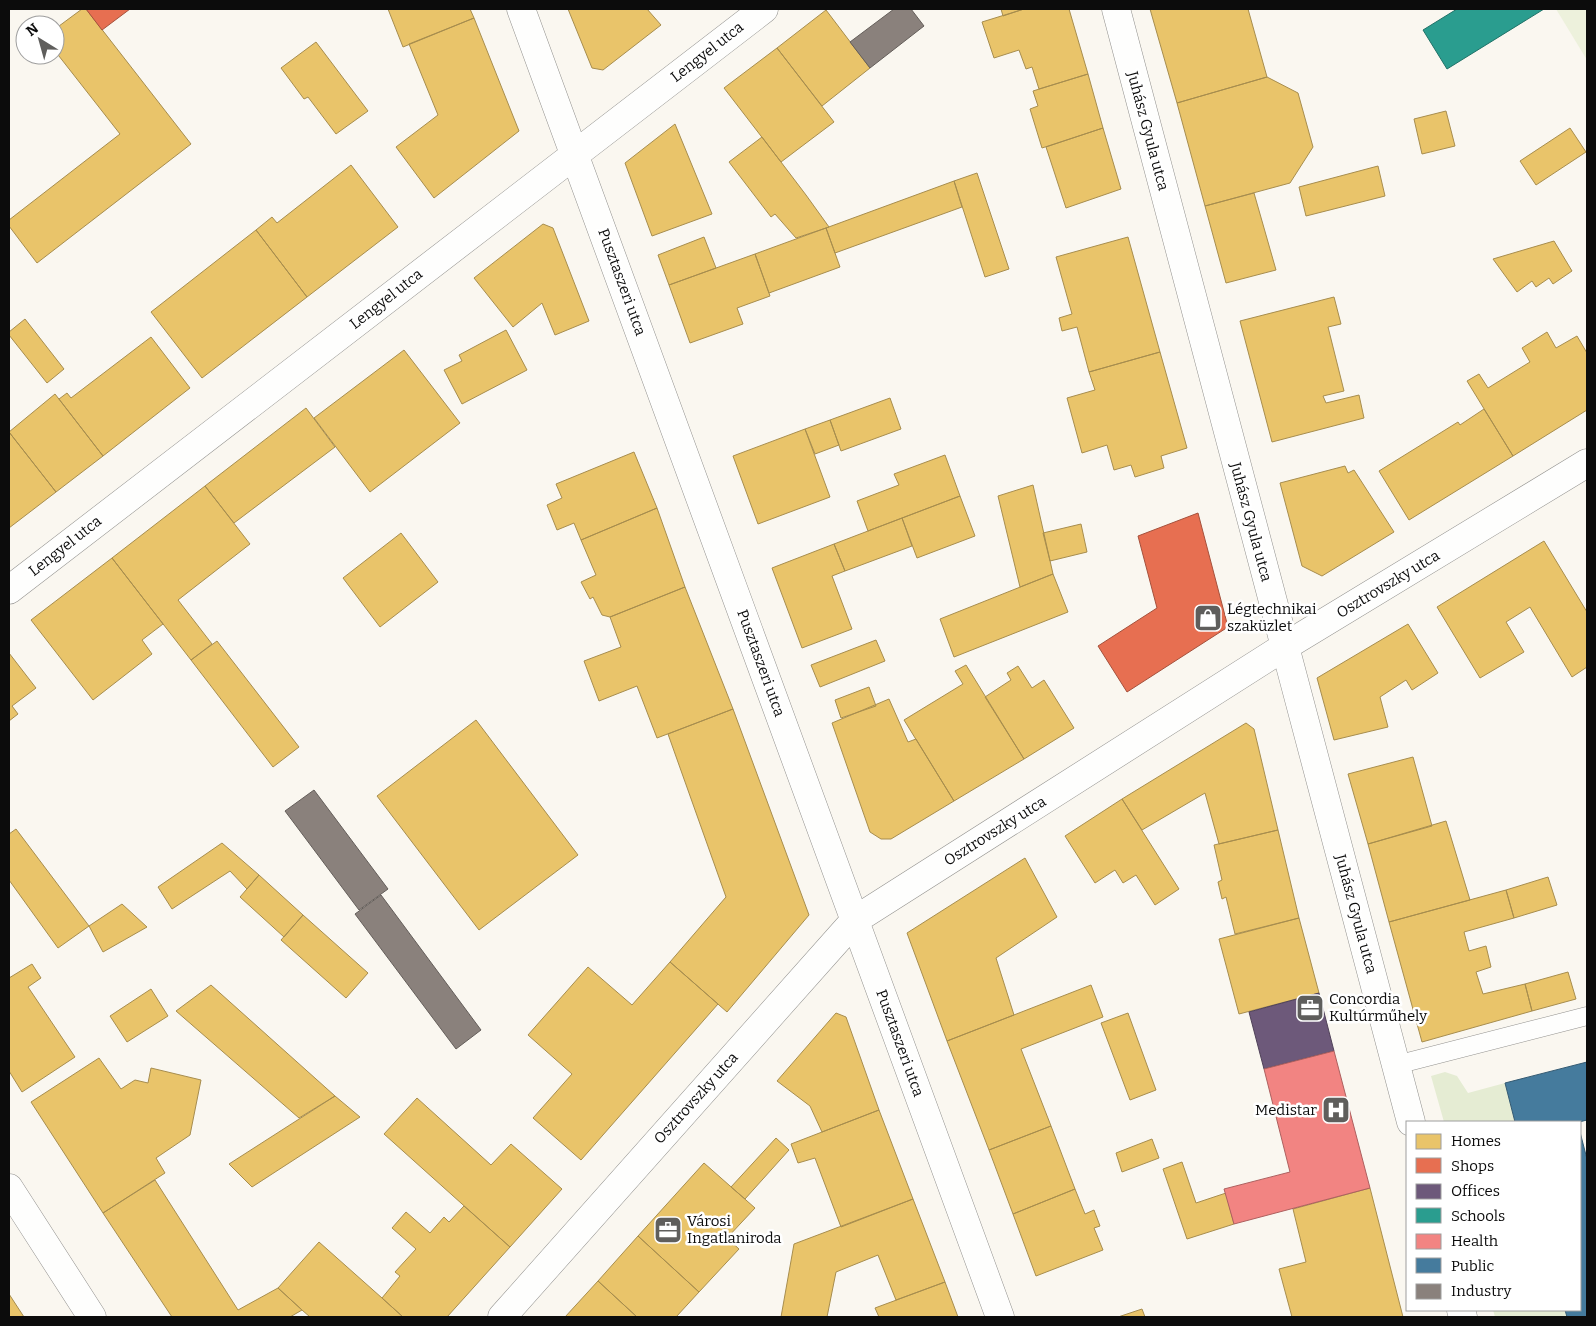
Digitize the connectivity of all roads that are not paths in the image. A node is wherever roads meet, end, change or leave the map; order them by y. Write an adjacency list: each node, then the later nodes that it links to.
1 (521, 9): 4 (street, Pusztaszeri utca)
2 (764, 9): 4 (street, Lengyel utca)
3 (1116, 9): 7 (street, Juhász Gyula utca)
4 (575, 154): 6 (street, Lengyel utca); 8 (street, Pusztaszeri utca)
5 (1587, 463): 7 (street, Osztrovszky utca)
6 (9, 590)
7 (1284, 646): 8 (street, Osztrovszky utca); 10 (street, Juhász Gyula utca)
8 (854, 920): 14 (street, Osztrovszky utca); 15 (street, Pusztaszeri utca)
9 (1587, 1016): 10 (lane)
10 (1396, 1065): 11 (street, Juhász Gyula utca)
11 (1411, 1121)
12 (9, 1188): 13 (street)
13 (92, 1317)
14 (502, 1317)
15 (1000, 1317)

